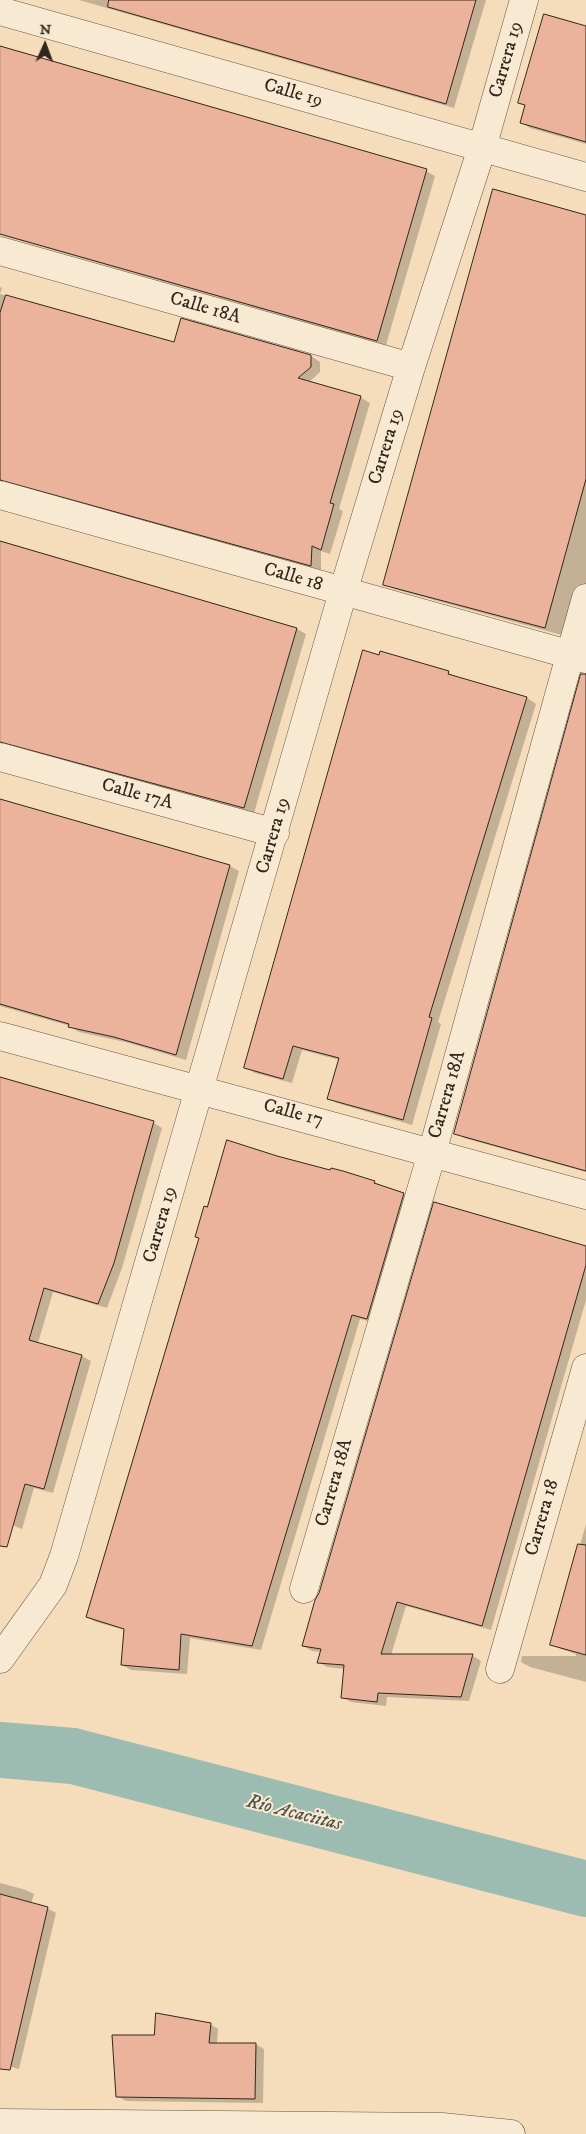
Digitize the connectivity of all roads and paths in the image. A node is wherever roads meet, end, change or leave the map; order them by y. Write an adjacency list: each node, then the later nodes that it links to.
1 (524, 0): 3 (street, Carrera 19)
2 (0, 11): 3 (street, Calle 19)
3 (482, 148): 4 (street, Calle 19); 6 (street, Carrera 19)
4 (586, 177)
5 (0, 251): 6 (street, Calle 18A)
6 (411, 367): 8 (street, Carrera 19)
7 (0, 495): 8 (street, Calle 18)
8 (344, 592): 10 (street, Calle 18); 12 (street, Carrera 19)
9 (586, 598): 10 (street, Carrera 18A)
10 (578, 656): 15 (street, Carrera 18A)
11 (0, 757): 12 (street, Calle 17A)
12 (275, 833): 14 (street, Carrera 19)
13 (0, 1036): 14 (street, Calle 17)
14 (200, 1089): 15 (street, Calle 17); 19 (street, Carrera 19)
15 (432, 1152): 16 (street, Calle 17); 18 (street, Carrera 18A)
16 (586, 1195)
17 (586, 1368): 20 (street, Carrera 18)
18 (304, 1590)
19 (0, 1659)
20 (500, 1669)
21 (0, 2123): 22 (street)
22 (442, 2130): 23 (street)
23 (511, 2134)

